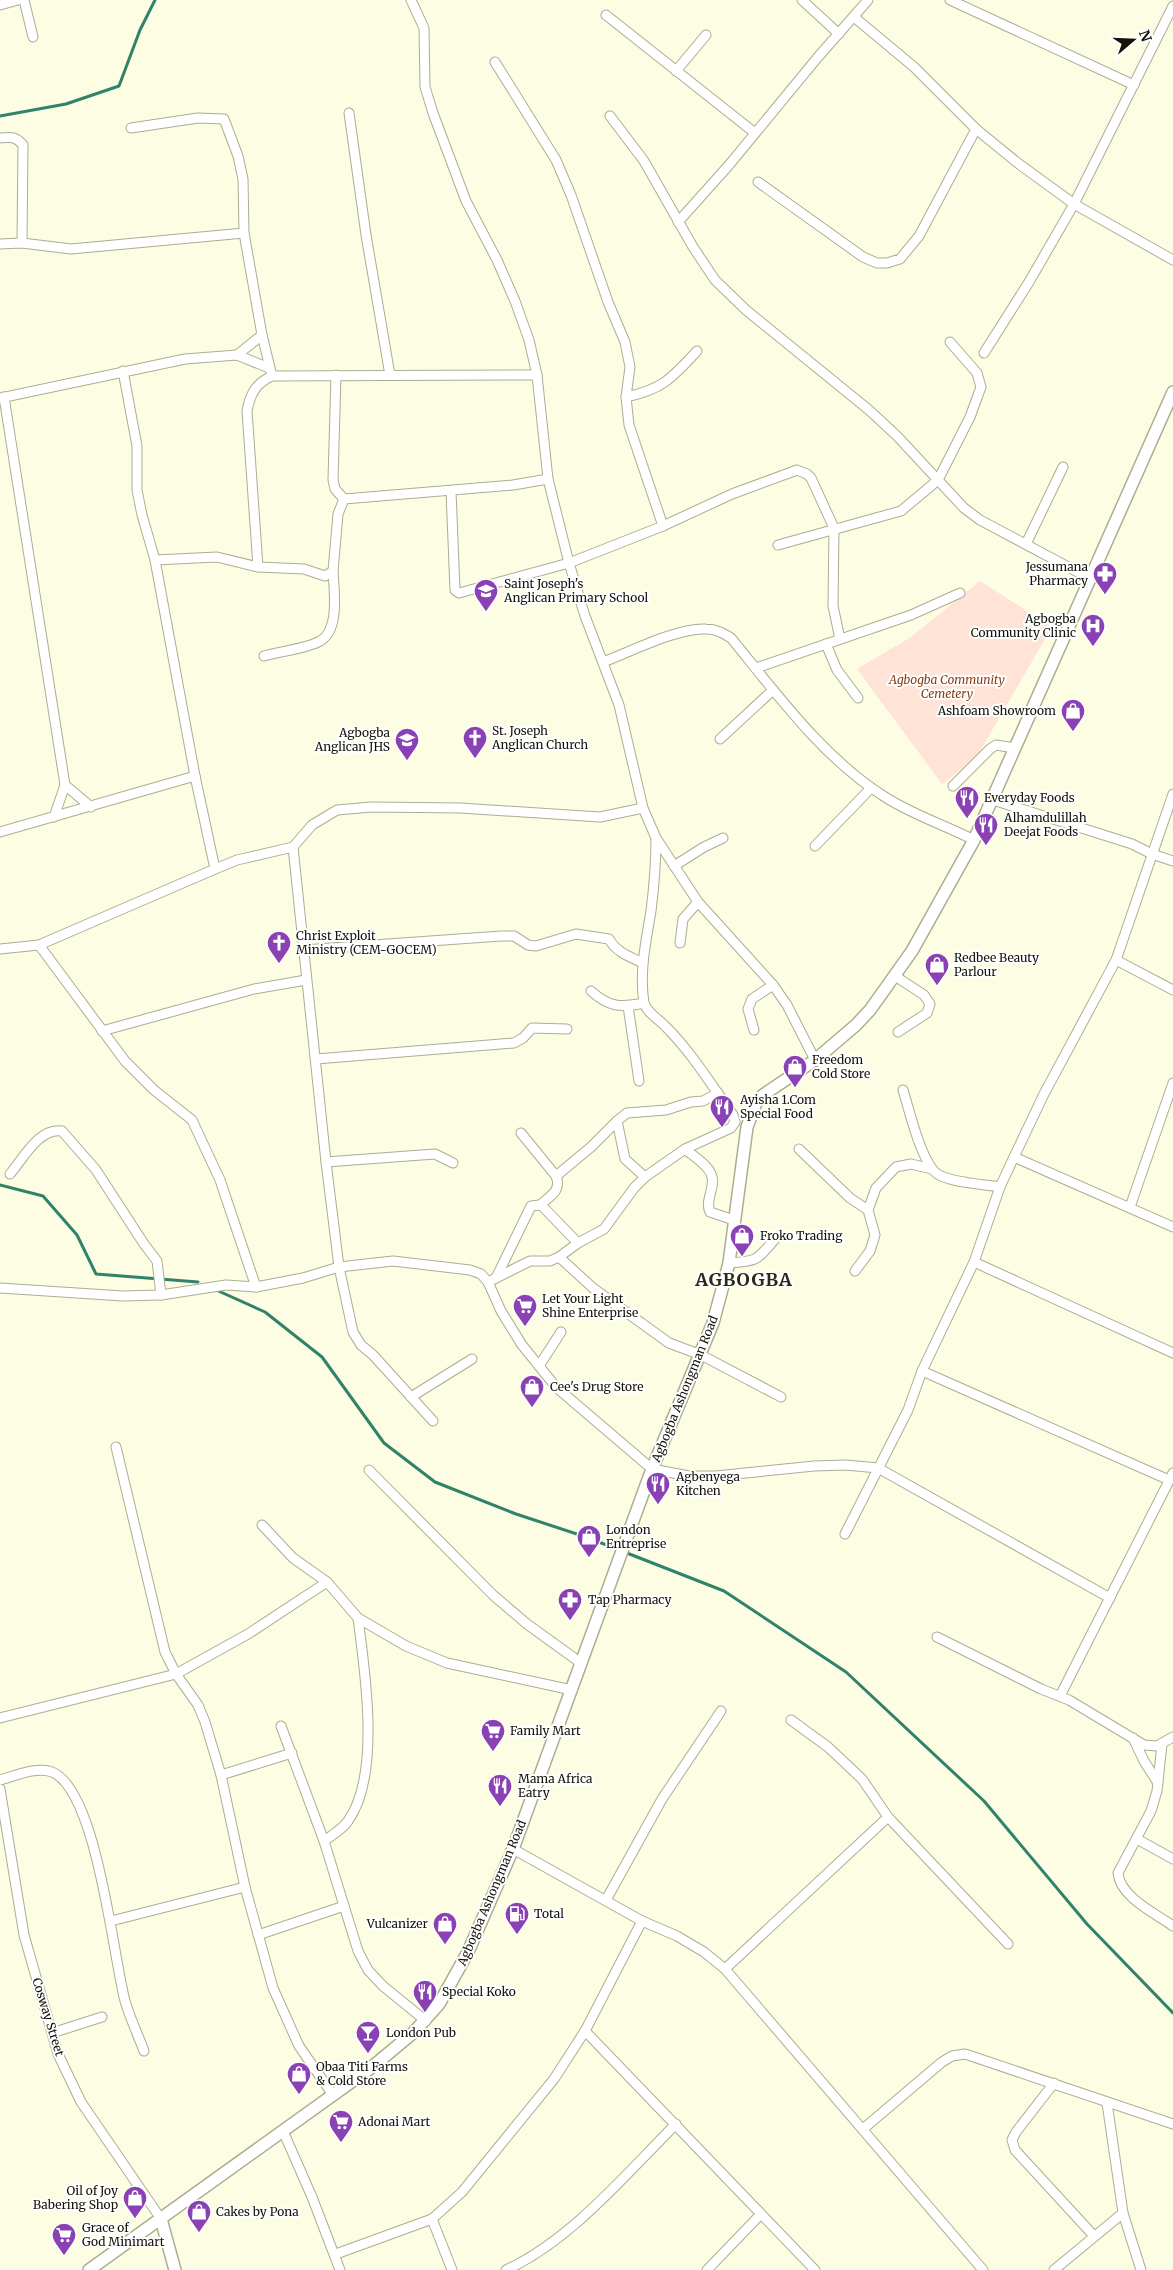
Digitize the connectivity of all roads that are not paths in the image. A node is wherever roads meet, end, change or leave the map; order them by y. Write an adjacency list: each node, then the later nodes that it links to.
1 (18, 0): 7 (street)
2 (24, 0): 13 (street)
3 (411, 0): 39 (street)
4 (802, 0): 11 (street)
5 (868, 0): 10 (street)
6 (950, 0): 16 (street)
7 (0, 5)
8 (1173, 6): 16 (street)
9 (606, 15): 15 (street)
10 (854, 17): 11 (street); 20 (street)
11 (839, 34): 21 (street)
12 (706, 35): 15 (street)
13 (33, 37)
14 (495, 62): 41 (street)
15 (676, 71): 21 (street)
16 (1134, 85): 24 (street)
17 (349, 113): 38 (street)
18 (610, 116): 25 (street)
19 (131, 128): 26 (street)
20 (976, 129): 23 (street); 24 (street)
21 (755, 133): 25 (street)
22 (0, 138): 27 (street)
23 (758, 182)
24 (1074, 204): 29 (street); 33 (street)
25 (678, 222): 45 (street)
26 (244, 233): 27 (street); 30 (street)
27 (22, 243): 28 (street)
28 (0, 244)
29 (1173, 260)
30 (262, 336): 34 (street); 36 (street)
31 (950, 342): 45 (street)
32 (697, 351): 41 (street)
33 (984, 353)
34 (238, 355): 35 (street); 36 (street)
35 (123, 371): 42 (street); 52 (street)
36 (271, 372): 37 (street); 54 (street)
37 (336, 375): 38 (street); 47 (street)
38 (390, 375): 39 (street)
39 (537, 375): 44 (street)
40 (1173, 392): 56 (street, Agbogba Ashongman Road)
41 (626, 397): 48 (street)
42 (2, 398): 68 (street)
43 (1063, 467): 51 (street)
44 (548, 479): 46 (street); 53 (street)
45 (938, 480): 49 (street); 51 (street)
46 (451, 491): 47 (street); 53 (street)
47 (344, 499): 55 (street)
48 (663, 526): 49 (street); 53 (street)
49 (834, 528): 50 (street); 58 (street)
50 (778, 544)
51 (1026, 544): 56 (street)
52 (155, 560): 54 (street); 67 (street)
53 (568, 563): 61 (street)
54 (258, 567): 55 (street)
55 (333, 571): 60 (street)
56 (1089, 578): 66 (street, Agbogba Ashongman Road)
57 (960, 593): 58 (street)
58 (840, 639): 59 (street)
59 (826, 644): 62 (street); 64 (street)
60 (264, 656)
61 (604, 662): 62 (street); 74 (street)
62 (756, 668): 63 (street)
63 (773, 690): 65 (street); 70 (street)
64 (858, 698)
65 (720, 739)
66 (1015, 748): 69 (street); 72 (street, Agbogba Ashongman Road)
67 (195, 776): 73 (street); 85 (street)
68 (65, 785): 73 (street); 75 (street)
69 (953, 786)
70 (871, 788): 79 (street); 80 (street)
71 (1173, 794): 82 (street)
72 (993, 800): 79 (street, Agbogba Ashongman Road); 82 (street)
73 (90, 807): 75 (street)
74 (643, 808): 77 (street); 81 (street)
75 (54, 817): 76 (street)
76 (0, 832)
77 (656, 838): 84 (street); 92 (street)
78 (723, 838): 84 (street)
79 (974, 840): 93 (street, Agbogba Ashongman Road)
80 (815, 846)
81 (293, 847): 85 (street); 90 (street)
82 (1152, 854): 83 (street); 91 (street)
83 (1173, 861)
84 (674, 866): 86 (street)
85 (215, 869): 88 (street)
86 (698, 902): 87 (street); 95 (street)
87 (680, 943)
88 (39, 944): 89 (street); 102 (street)
89 (0, 949)
90 (303, 950): 92 (street); 94 (street)
91 (1116, 960): 96 (street); 116 (street)
92 (643, 963): 98 (street)
93 (895, 976): 103 (street); 105 (street, Agbogba Ashongman Road)
94 (306, 980): 102 (street); 104 (street)
95 (773, 985): 101 (street); 105 (street)
96 (1173, 990)
97 (591, 991): 99 (street)
98 (644, 1003): 99 (street); 109 (street)
99 (628, 1006): 106 (street)
100 (567, 1030): 104 (street)
101 (754, 1030)
102 (102, 1031): 138 (street)
103 (898, 1032)
104 (316, 1059): 117 (street)
105 (815, 1060): 112 (street, Agbogba Ashongman Road)
106 (640, 1081)
107 (1173, 1082): 125 (street)
108 (903, 1090): 119 (street)
109 (718, 1094): 110 (street); 111 (street)
110 (617, 1121): 121 (street); 122 (street)
111 (735, 1122): 112 (street); 114 (street)
112 (747, 1127): 127 (street, Agbogba Ashongman Road)
113 (521, 1132): 121 (street)
114 (685, 1149): 122 (street); 127 (street)
115 (799, 1149): 126 (street)
116 (1014, 1157): 123 (street); 125 (street)
117 (326, 1162): 118 (street); 134 (street)
118 (453, 1163)
119 (932, 1169): 123 (street); 126 (street)
120 (10, 1174): 139 (street)
121 (556, 1176): 124 (street)
122 (645, 1177): 130 (street)
123 (1000, 1186): 132 (street)
124 (540, 1205): 130 (street); 136 (street)
125 (1130, 1207): 128 (street)
126 (868, 1210): 135 (street)
127 (734, 1220): 133 (street, Agbogba Ashongman Road)
128 (1173, 1226)
129 (777, 1237): 133 (street)
130 (578, 1243): 131 (street)
131 (559, 1257): 136 (street); 142 (street)
132 (974, 1262): 141 (street); 145 (street)
133 (729, 1263): 142 (street, Agbogba Ashongman Road)
134 (339, 1267): 136 (street); 138 (street); 146 (street)
135 (855, 1271)
136 (492, 1280): 144 (street)
137 (0, 1288): 139 (street)
138 (256, 1288): 139 (street)
139 (161, 1295)
140 (561, 1332): 144 (street)
141 (1173, 1353)
142 (701, 1355): 147 (street); 151 (street, Agbogba Ashongman Road)
143 (472, 1359): 146 (street)
144 (539, 1366): 151 (street)
145 (922, 1371): 150 (street); 153 (street)
146 (411, 1397): 148 (street)
147 (781, 1397)
148 (432, 1421)
149 (116, 1447): 161 (street)
150 (878, 1468): 151 (street); 155 (street); 157 (street)
151 (652, 1469): 160 (street, Agbogba Ashongman Road)
152 (369, 1470): 160 (street)
153 (1171, 1477): 157 (street)
154 (262, 1525): 156 (street)
155 (845, 1534)
156 (327, 1582): 158 (street); 161 (street)
157 (1110, 1598): 163 (street)
158 (358, 1618): 162 (street); 178 (street)
159 (937, 1637): 163 (street)
160 (581, 1663): 162 (street, Agbogba Ashongman Road)
161 (176, 1674): 165 (street); 172 (street)
162 (572, 1690): 179 (street, Agbogba Ashongman Road)
163 (1060, 1696): 169 (street)
164 (721, 1711): 182 (street)
165 (0, 1718)
166 (791, 1720): 176 (street)
167 (281, 1726): 171 (street)
168 (1173, 1737): 170 (street)
169 (1133, 1738): 170 (street); 174 (street)
170 (1162, 1744): 174 (street)
171 (292, 1753): 172 (street); 178 (street)
172 (220, 1775): 181 (street)
173 (0, 1780): 184 (street)
174 (1158, 1783): 177 (street)
175 (0, 1789): 193 (street, Cosway Street)
176 (888, 1817): 188 (street); 189 (street)
177 (1137, 1839): 180 (street); 186 (street)
178 (324, 1840): 183 (street)
179 (513, 1850): 182 (street); 191 (street, Agbogba Ashongman Road)
180 (1173, 1859)
181 (245, 1887): 184 (street); 187 (street)
182 (606, 1900): 185 (street)
183 (344, 1906): 187 (street); 191 (street)
184 (111, 1921): 194 (street)
185 (642, 1921): 189 (street); 192 (street)
186 (1173, 1926)
187 (258, 1935): 196 (street)
188 (1008, 1944)
189 (725, 1969): 200 (street)
190 (102, 2017): 193 (street)
191 (426, 2021): 196 (street, Agbogba Ashongman Road)
192 (586, 2032): 198 (street); 205 (street)
193 (52, 2033): 204 (street, Cosway Street)
194 (144, 2051)
195 (1054, 2084): 197 (street); 200 (street); 206 (street)
196 (333, 2095): 201 (street, Agbogba Ashongman Road)
197 (1107, 2103): 199 (street); 202 (street)
198 (676, 2124): 203 (street); 212 (street)
199 (1173, 2124)
200 (863, 2129): 215 (street)
201 (283, 2130): 204 (street, Agbogba Ashongman Road); 207 (street)
202 (1123, 2213): 206 (street); 217 (street)
203 (760, 2215): 213 (street); 214 (street)
204 (161, 2219): 208 (street, Agbogba Ashongman Road); 209 (street)
205 (432, 2219): 207 (street); 211 (street)
206 (1094, 2236): 216 (street)
207 (336, 2254): 210 (street)
208 (92, 2269)
209 (175, 2270)
210 (340, 2270)
211 (452, 2270)
212 (506, 2270)
213 (707, 2270)
214 (815, 2270)
215 (983, 2270)
216 (1054, 2270)
217 (1141, 2270)

